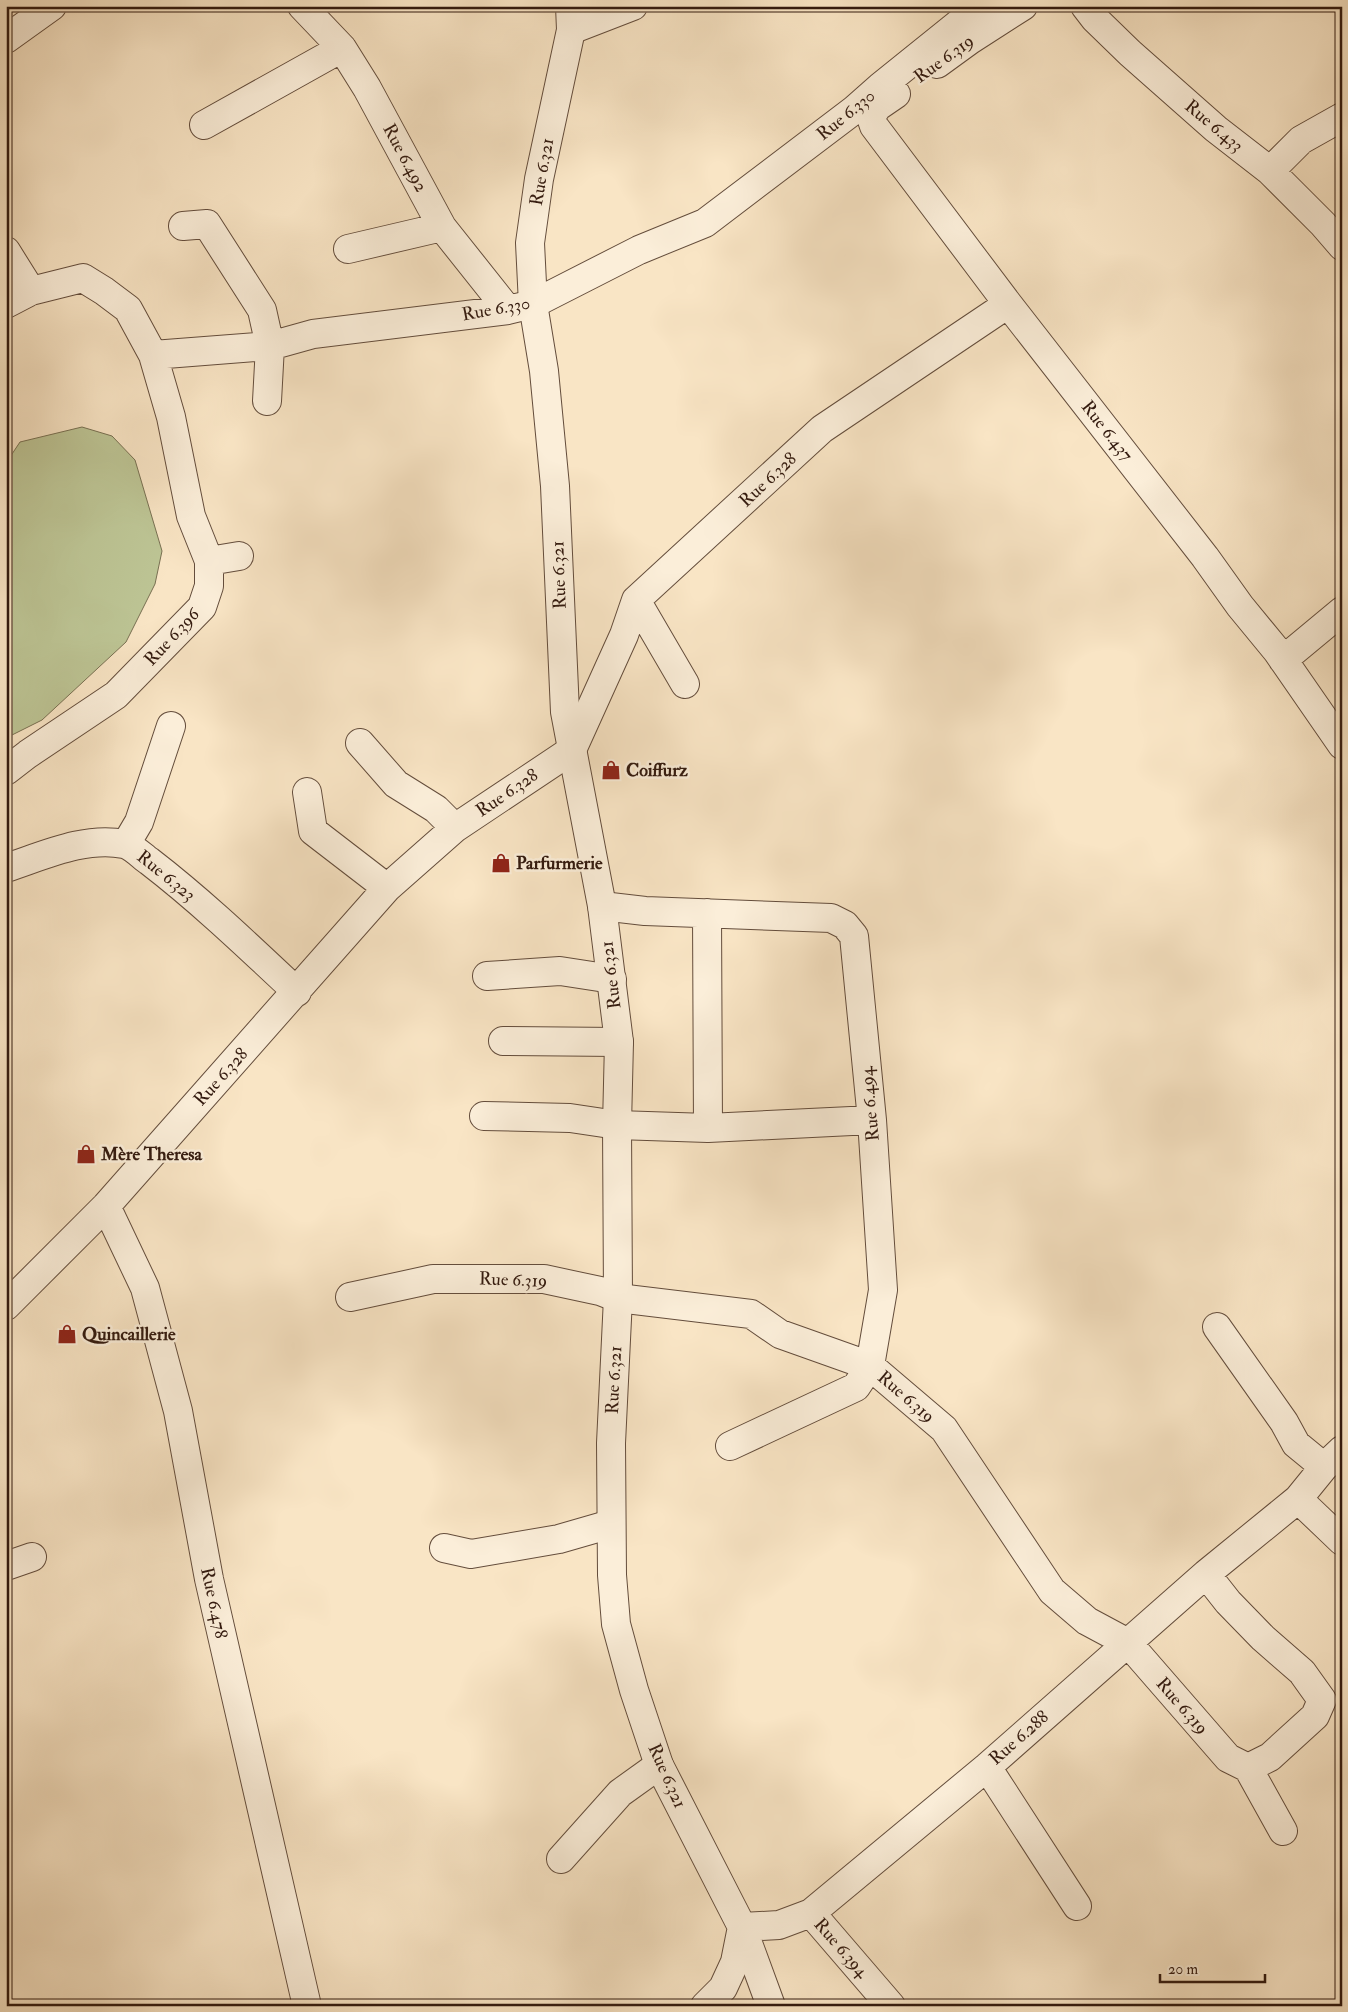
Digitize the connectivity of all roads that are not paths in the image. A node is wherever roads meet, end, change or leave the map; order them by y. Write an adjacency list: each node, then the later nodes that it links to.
1 (52, 6): 8 (street)
2 (302, 6): 9 (street, Rue 6.492)
3 (632, 6): 7 (street)
4 (989, 6): 22 (street, Rue 6.330)
5 (1023, 6): 11 (street, Rue 6.319)
6 (1085, 6): 13 (street, Rue 6.433)
7 (570, 18): 22 (street, Rue 6.321)
8 (6, 40)
9 (342, 48): 12 (street); 15 (street, Rue 6.492)
10 (1342, 117): 13 (street)
11 (870, 118): 21 (street, Rue 6.437)
12 (204, 125)
13 (1270, 171): 16 (street, Rue 6.433)
14 (183, 226): 23 (street)
15 (442, 227): 17 (street); 22 (street, Rue 6.492)
16 (1342, 246)
17 (348, 250)
18 (6, 251): 19 (street)
19 (32, 291): 20 (street); 24 (street)
20 (6, 304)
21 (1008, 304): 28 (street, Rue 6.328); 30 (street, Rue 6.437)
22 (520, 307): 23 (street, Rue 6.330); 35 (street, Rue 6.321)
23 (270, 346): 24 (street, Rue 6.330); 25 (street)
24 (153, 354): 27 (street, Rue 6.396)
25 (267, 401)
26 (240, 556): 27 (street)
27 (209, 562): 36 (street, Rue 6.396)
28 (636, 600): 31 (street); 35 (street, Rue 6.328)
29 (1342, 611): 30 (street)
30 (1283, 660): 34 (street, Rue 6.437)
31 (685, 684)
32 (171, 726): 39 (street)
33 (360, 743): 38 (street)
34 (1342, 746)
35 (572, 750): 38 (street, Rue 6.328); 42 (street, Rue 6.321)
36 (6, 771)
37 (307, 792): 41 (street)
38 (455, 828): 41 (street, Rue 6.328)
39 (126, 844): 40 (street, Rue 6.323); 46 (street, Rue 6.323)
40 (6, 868)
41 (388, 888): 46 (street, Rue 6.328)
42 (602, 906): 43 (street, Rue 6.494); 45 (street, Rue 6.321)
43 (707, 912): 50 (street, Rue 6.494); 52 (street)
44 (487, 976): 45 (street)
45 (612, 979): 48 (street, Rue 6.321)
46 (297, 992): 53 (street, Rue 6.328)
47 (503, 1041): 48 (street)
48 (619, 1042): 51 (street, Rue 6.321)
49 (484, 1116): 51 (street)
50 (872, 1120): 52 (street); 58 (street, Rue 6.494)
51 (617, 1125): 52 (street); 55 (street, Rue 6.321)
52 (708, 1128)
53 (106, 1206): 56 (street, Rue 6.328); 77 (street, Rue 6.478)
54 (350, 1297): 55 (street, Rue 6.319)
55 (618, 1298): 58 (street, Rue 6.319); 62 (street, Rue 6.321)
56 (6, 1306)
57 (1217, 1327): 60 (street)
58 (870, 1366): 59 (street, Rue 6.494); 68 (street, Rue 6.319)
59 (730, 1446)
60 (1333, 1459): 61 (street, Rue 6.288)
61 (1298, 1499): 63 (street); 67 (street, Rue 6.288)
62 (611, 1524): 64 (street); 69 (street, Rue 6.321)
63 (1342, 1541)
64 (444, 1548)
65 (32, 1557): 66 (street)
66 (6, 1566)
67 (1206, 1574): 68 (street, Rue 6.288); 71 (street)
68 (1128, 1642): 70 (street, Rue 6.288); 71 (street, Rue 6.319)
69 (659, 1765): 73 (street); 76 (street, Rue 6.321)
70 (987, 1767): 74 (street); 75 (street, Rue 6.288)
71 (1248, 1768): 72 (street)
72 (1283, 1832)
73 (561, 1859)
74 (1077, 1906)
75 (811, 1913): 76 (street, Rue 6.288); 80 (street, Rue 6.394)
76 (742, 1927): 78 (street); 79 (street, Rue 6.321)
77 (307, 2006)
78 (705, 2006)
79 (771, 2006)
80 (891, 2006)

